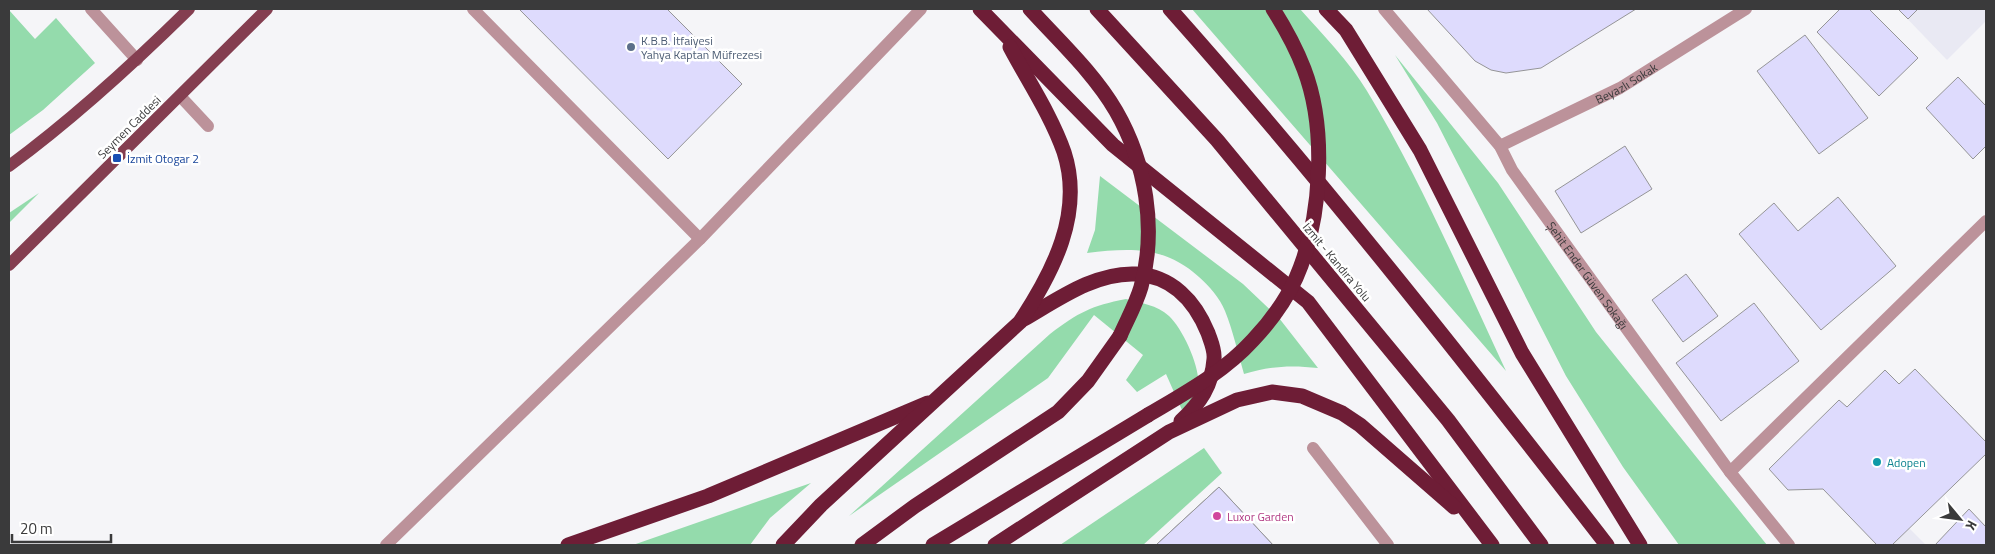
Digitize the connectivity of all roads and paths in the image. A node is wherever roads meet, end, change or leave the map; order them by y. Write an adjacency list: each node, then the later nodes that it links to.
1 (91, 9): 15 (street)
2 (189, 9): 15 (main road)
3 (267, 9): 16 (main road, Seymen Caddesi)
4 (473, 9): 21 (street)
5 (921, 9): 21 (street)
6 (980, 9): 14 (highway)
7 (1030, 9): 32 (highway, bridge)
8 (1097, 9): 37 (highway, İzmit - Kandıra Yolu)
9 (1170, 9): 38 (highway)
10 (1272, 9): 33 (highway, bridge)
11 (1326, 9): 39 (highway)
12 (1384, 9): 18 (street, Şehit Ender Güven Sokağı)
13 (1744, 9): 18 (street, Beyazlı Sokak)
14 (1002, 32): 23 (highway); 28 (highway)
15 (137, 60): 19 (main road)
16 (180, 96): 17 (street); 22 (main road, Seymen Caddesi)
17 (208, 126)
18 (1500, 146): 27 (street, Şehit Ender Güven Sokağı)
19 (9, 166)
20 (1986, 221): 27 (street)
21 (700, 239): 29 (street)
22 (9, 265)
23 (1020, 322): 24 (highway); 25 (highway)
24 (940, 397): 30 (highway); 31 (highway)
25 (1169, 432): 28 (highway); 34 (highway)
26 (1313, 448): 35 (street)
27 (1730, 472): 40 (street, Şehit Ender Güven Sokağı)
28 (1477, 527): 36 (highway)
29 (386, 545)
30 (568, 545)
31 (783, 545)
32 (862, 545)
33 (933, 545)
34 (995, 545)
35 (1388, 545)
36 (1492, 545)
37 (1541, 545)
38 (1607, 545)
39 (1640, 545)
40 (1790, 545)

